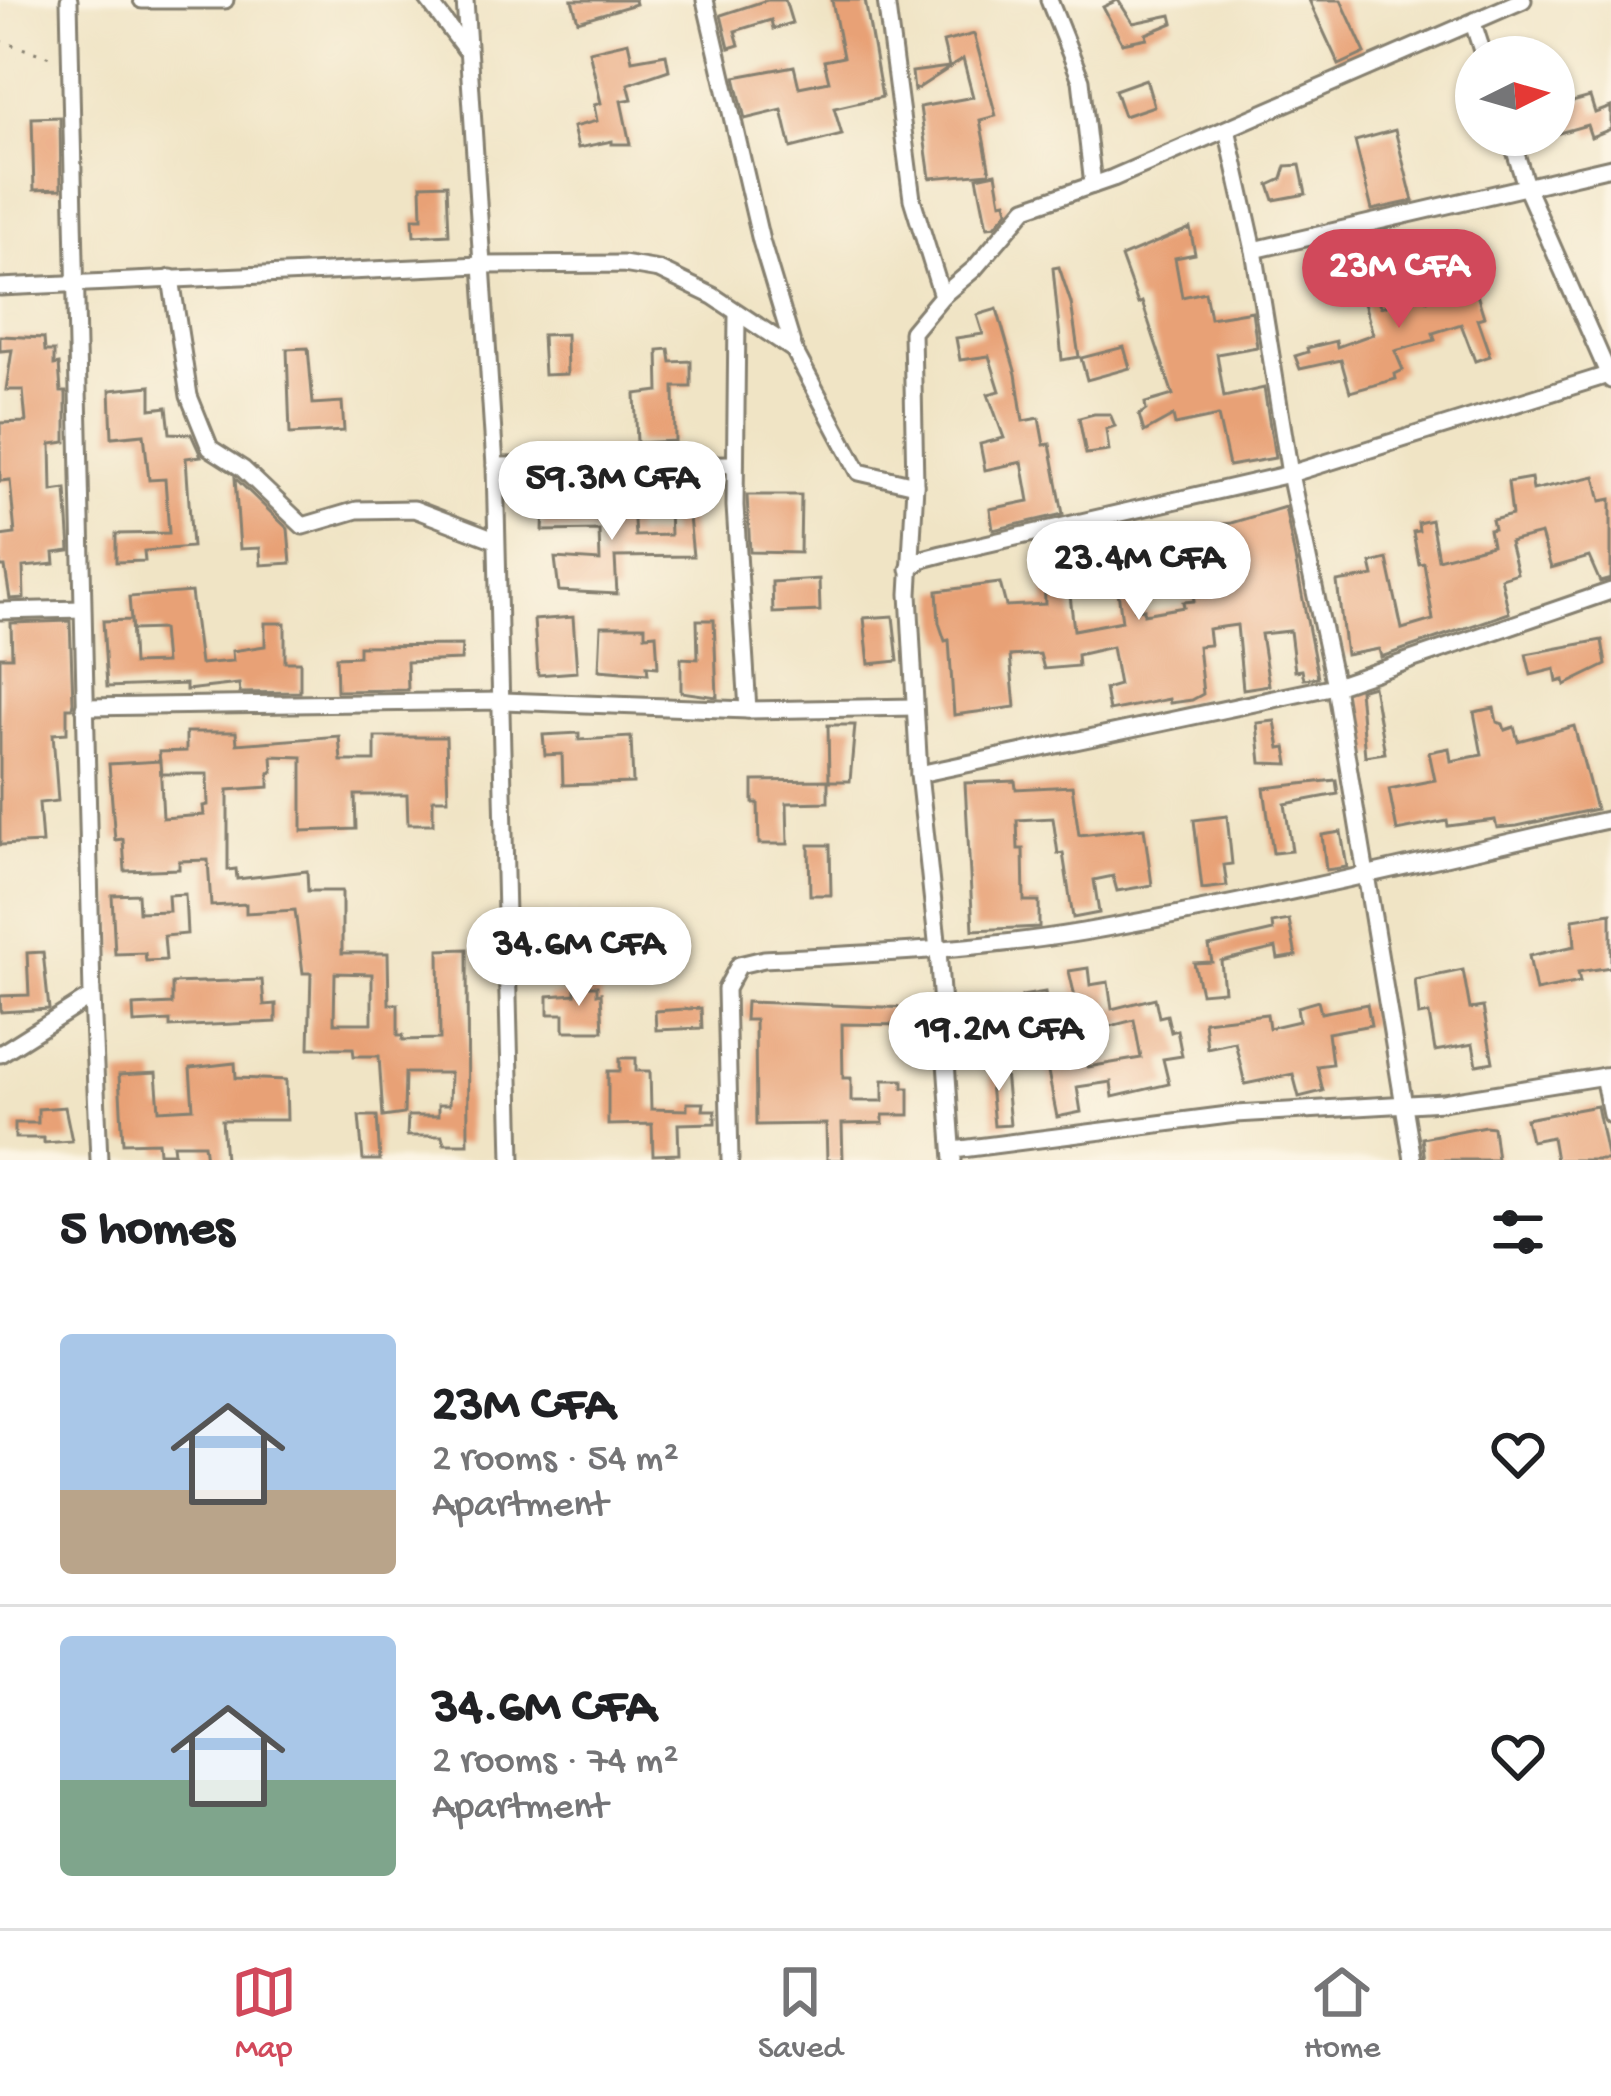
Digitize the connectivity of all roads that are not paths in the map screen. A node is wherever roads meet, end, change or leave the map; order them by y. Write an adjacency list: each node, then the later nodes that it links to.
1 (68, 0): 21 (street)
2 (142, 0): 3 (street)
3 (225, 0)
4 (428, 0): 12 (street)
5 (465, 0): 12 (street)
6 (705, 0): 25 (street)
7 (886, 0): 23 (street)
8 (1049, 0): 16 (street)
9 (1523, 0): 10 (street)
10 (1473, 23): 11 (street); 13 (street)
11 (1477, 36)
12 (467, 52): 19 (street)
13 (1227, 129): 16 (street); 18 (street)
14 (1517, 156): 17 (street)
15 (1611, 167): 17 (street)
16 (1093, 184): 23 (street)
17 (1527, 189): 18 (street); 26 (street)
18 (1254, 250): 29 (street)
19 (480, 265): 20 (street); 24 (street); 28 (street)
20 (170, 278): 21 (street); 31 (street)
21 (75, 283): 22 (street); 34 (street)
22 (0, 286)
23 (942, 296): 30 (street)
24 (736, 315): 25 (street); 27 (street)
25 (794, 350): 30 (street)
26 (1610, 376): 29 (street)
27 (735, 464): 28 (street); 40 (street)
28 (495, 466): 31 (street)
29 (1290, 474): 32 (street); 36 (street)
30 (915, 484): 32 (street)
31 (495, 540): 37 (street)
32 (909, 569): 39 (street)
33 (1611, 591): 36 (street)
34 (82, 609): 35 (street); 38 (street)
35 (0, 611)
36 (1335, 686): 41 (street); 43 (street)
37 (503, 701): 38 (street); 40 (street); 52 (street)
38 (85, 707): 45 (street)
39 (916, 707): 40 (street); 41 (street)
40 (748, 710)
41 (920, 774): 44 (street)
42 (1611, 819): 43 (street)
43 (1366, 875): 44 (street); 48 (street)
44 (938, 950): 50 (street); 53 (street)
45 (92, 996): 46 (street); 51 (street)
46 (0, 1054)
47 (1607, 1076): 48 (street); 49 (street)
48 (1403, 1105): 50 (street); 54 (street)
49 (1611, 1115)
50 (953, 1155)
51 (99, 1160)
52 (512, 1160)
53 (730, 1160)
54 (1413, 1160)

